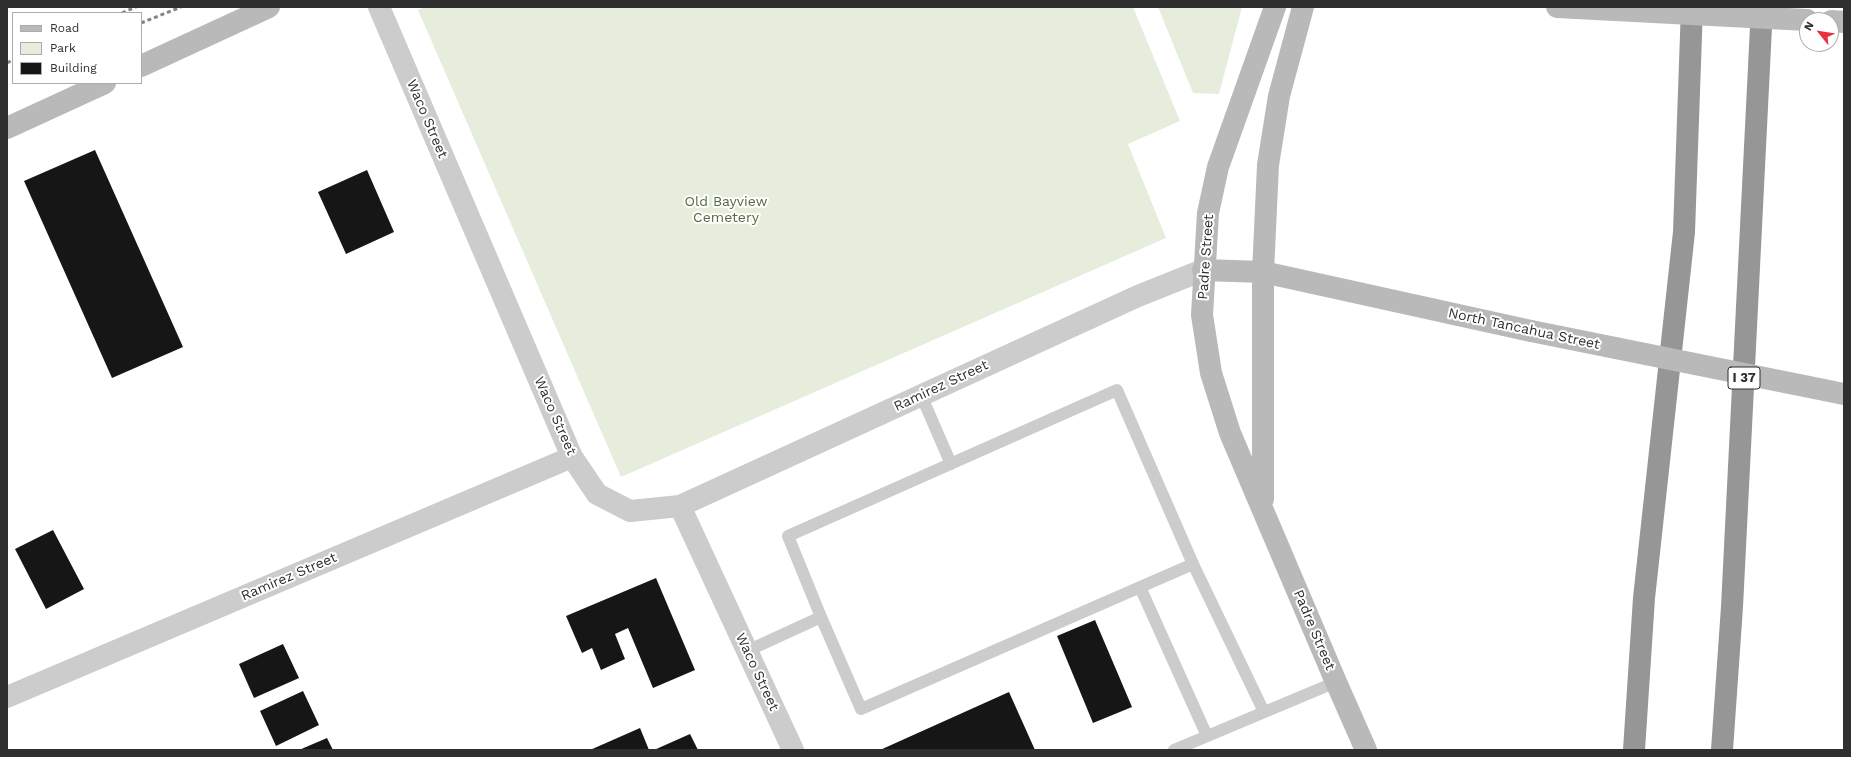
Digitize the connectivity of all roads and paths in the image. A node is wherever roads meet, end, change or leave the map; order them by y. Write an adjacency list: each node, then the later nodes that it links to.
1 (269, 7): 9 (main road)
2 (379, 7): 16 (street, Waco Street)
3 (1275, 7): 12 (main road, Padre Street)
4 (1303, 7): 13 (main road, Padre Street)
5 (1557, 7): 8 (main road, bridge)
6 (1692, 7): 28 (highway)
7 (1762, 7): 24 (highway, I 37)
8 (1799, 20)
9 (142, 66)
10 (103, 84): 11 (main road)
11 (7, 128)
12 (1204, 270): 13 (main road, North Tancahua Street); 15 (street, Ramirez Street); 19 (main road, Padre Street)
13 (1262, 272): 14 (main road, North Tancahua Street, bridge); 19 (main road, Padre Street)
14 (1844, 394)
15 (921, 395): 17 (lane); 18 (street, Ramirez Street)
16 (572, 457): 18 (street, Waco Street); 26 (street, Ramirez Street)
17 (951, 464): 20 (lane); 22 (lane)
18 (680, 506): 23 (street, Waco Street)
19 (1263, 508): 25 (main road, Padre Street)
20 (1193, 564): 21 (lane); 27 (lane)
21 (1140, 587): 22 (lane); 29 (lane)
22 (821, 617): 23 (lane)
23 (747, 651): 30 (street, Waco Street)
24 (1727, 678): 35 (highway, I 37); 36 (highway)
25 (1336, 682): 27 (lane); 32 (main road, Padre Street)
26 (7, 697)
27 (1264, 712): 29 (lane)
28 (1635, 719): 33 (highway); 34 (highway)
29 (1207, 736): 31 (lane)
30 (793, 750)
31 (1174, 750)
32 (1366, 750)
33 (1628, 750)
34 (1634, 750)
35 (1722, 750)
36 (1730, 750)

